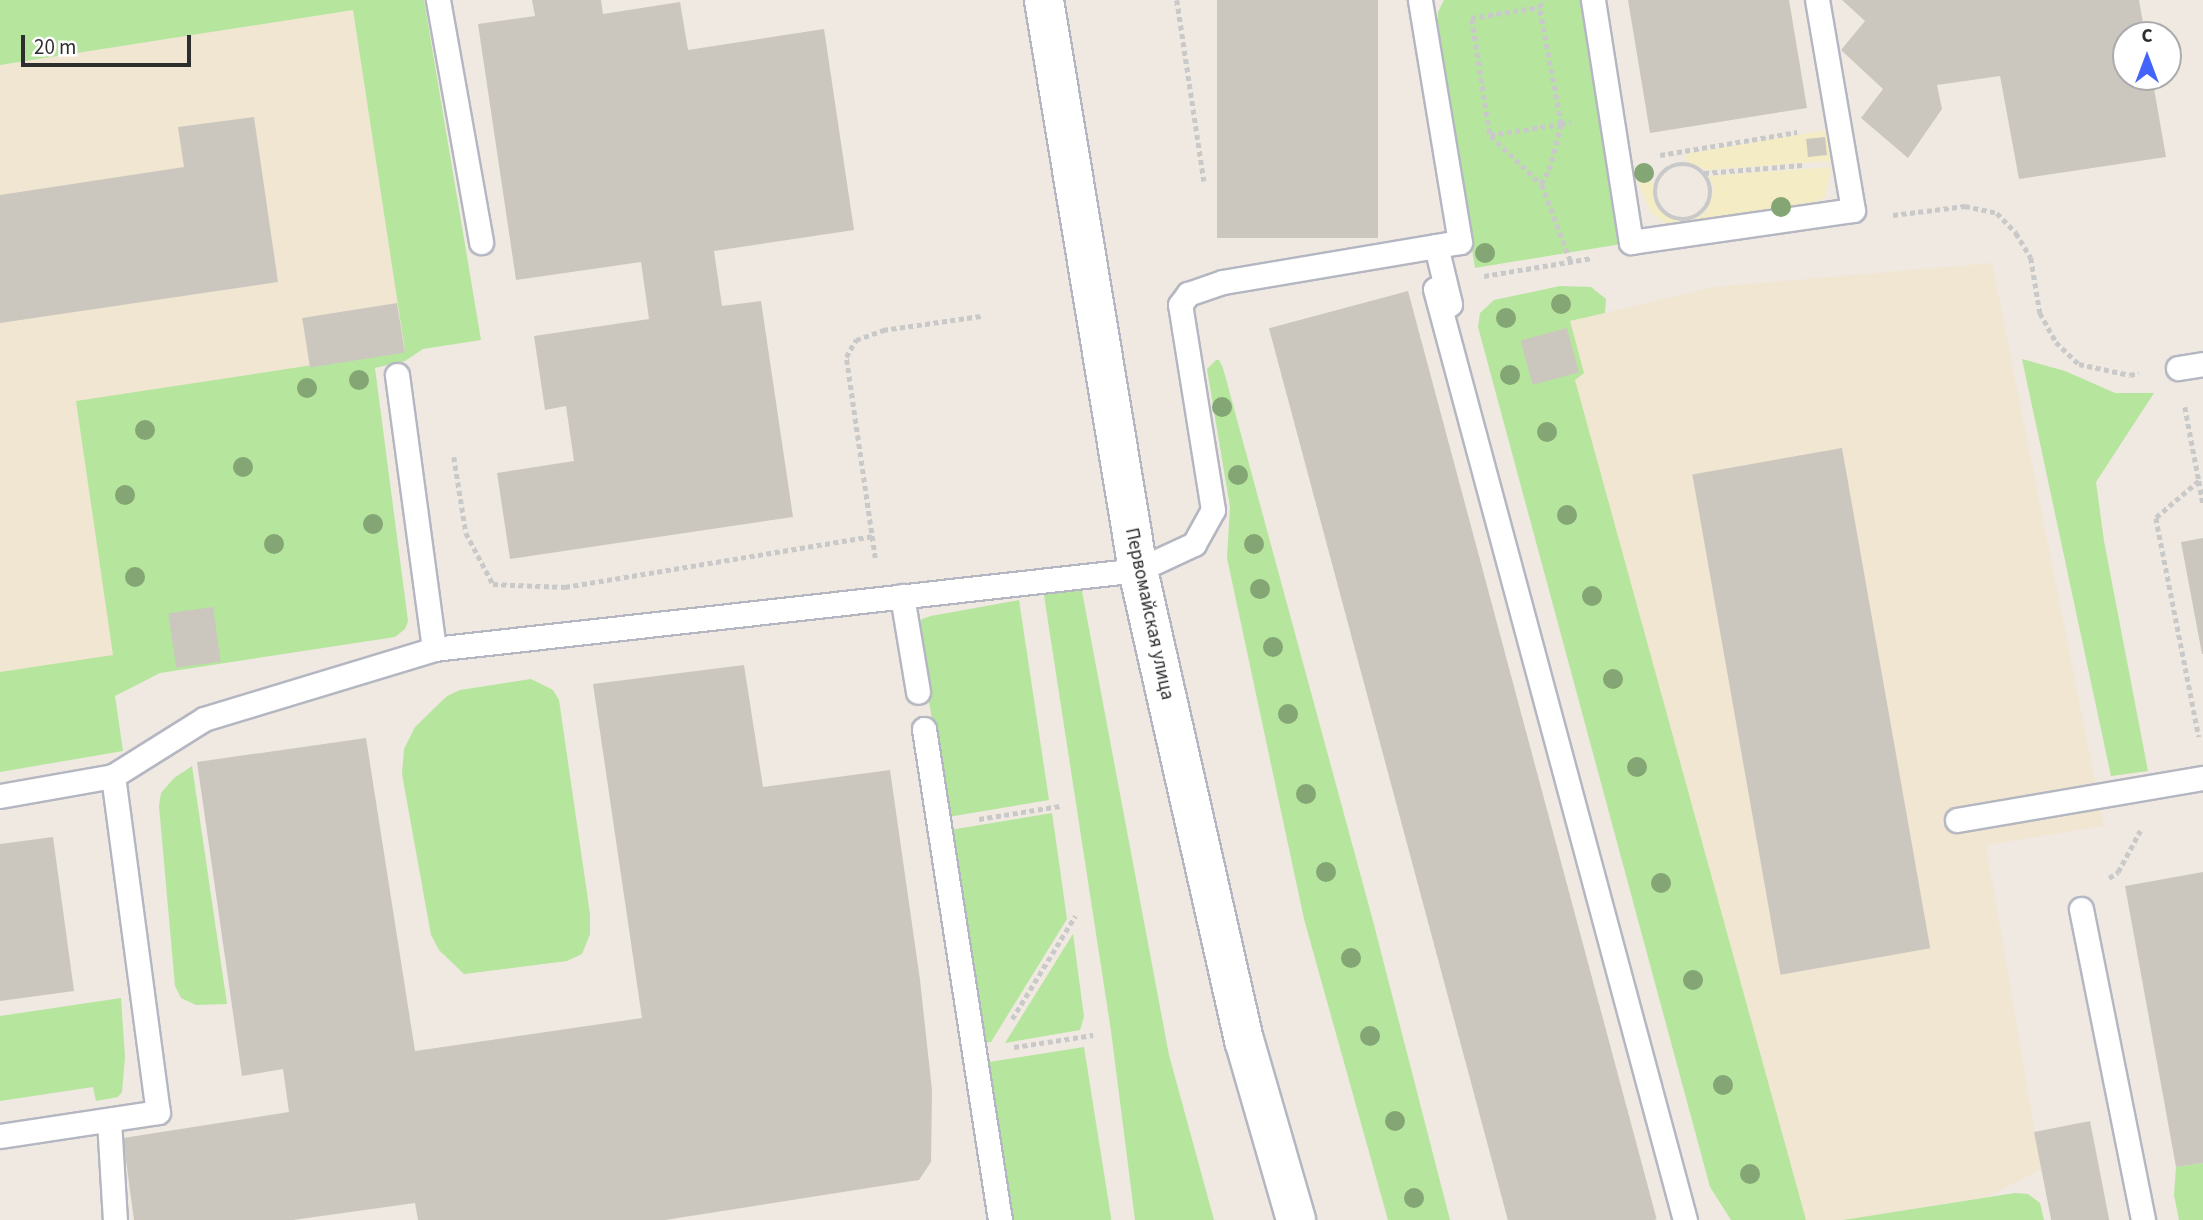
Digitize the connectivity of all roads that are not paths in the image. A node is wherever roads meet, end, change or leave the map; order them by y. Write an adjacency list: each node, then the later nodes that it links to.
1 (438, 0): 6 (lane)
2 (1044, 0): 13 (main road, Первомайская улица)
3 (1420, 0): 7 (lane)
4 (1593, 0): 5 (lane)
5 (1817, 0)
6 (481, 242)
7 (1436, 246): 9 (lane); 13 (lane)
8 (1434, 289): 9 (lane)
9 (1442, 317): 28 (lane)
10 (2203, 364): 11 (lane)
11 (2178, 368)
12 (397, 374): 15 (lane)
13 (1138, 570): 14 (lane); 27 (main road, Первомайская улица)
14 (902, 596): 15 (lane); 16 (lane)
15 (434, 649): 18 (lane)
16 (918, 692)
17 (924, 729): 26 (lane)
18 (113, 776): 20 (lane); 23 (lane)
19 (2203, 778): 21 (lane)
20 (0, 796)
21 (1957, 820)
22 (2081, 909): 29 (lane)
23 (110, 1120): 24 (lane); 25 (lane)
24 (0, 1136)
25 (115, 1220)
26 (1000, 1220)
27 (1296, 1220)
28 (1685, 1220)
29 (2143, 1220)

